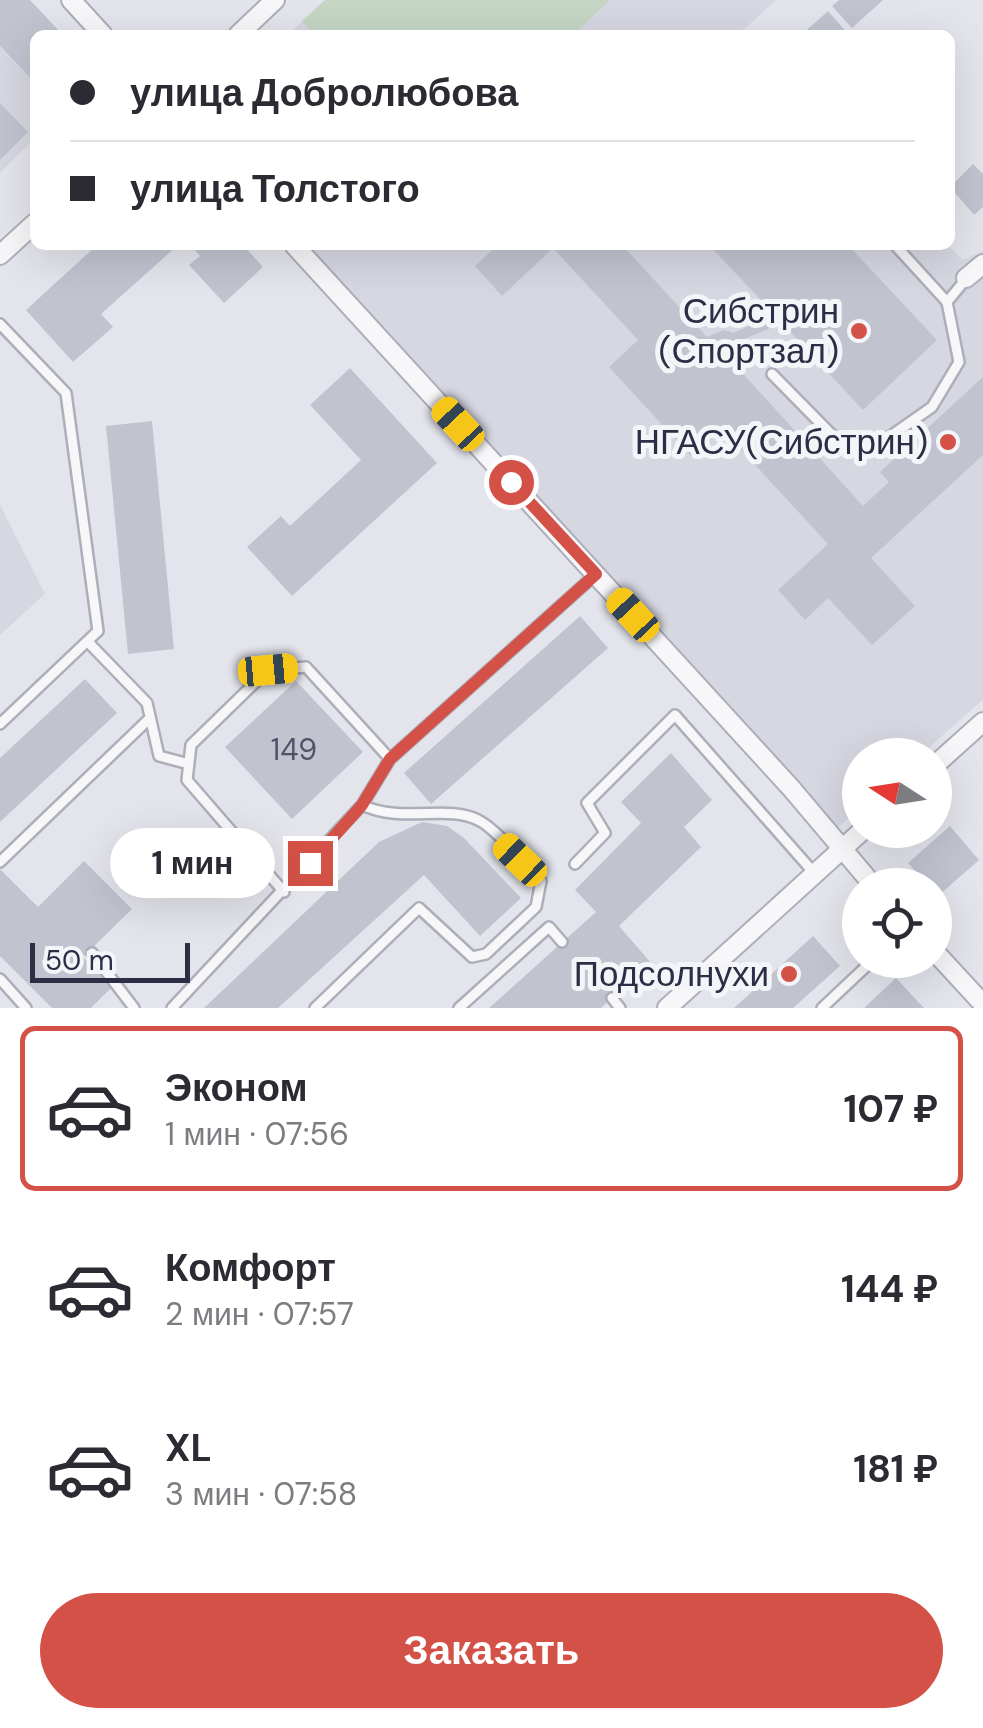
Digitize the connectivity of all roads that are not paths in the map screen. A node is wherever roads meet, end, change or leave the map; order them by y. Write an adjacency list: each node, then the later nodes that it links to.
1 (71, 0): 3 (street)
2 (272, 1): 4 (street)
3 (98, 30)
4 (243, 30)
5 (30, 228): 8 (street)
6 (299, 250): 14 (street)
7 (900, 250): 11 (lane)
8 (0, 255)
9 (983, 264): 10 (street)
10 (966, 278): 11 (lane)
11 (947, 302): 13 (lane)
12 (0, 324): 15 (lane)
13 (772, 374)
14 (596, 574): 20 (lane); 23 (street)
15 (88, 642): 16 (lane); 18 (lane)
16 (150, 718): 21 (lane); 24 (lane)
17 (983, 722): 19 (street)
18 (0, 724)
19 (952, 750)
20 (390, 759): 21 (lane); 22 (lane)
21 (189, 764): 28 (lane)
22 (362, 805): 28 (lane); 39 (lane)
23 (841, 850): 26 (street); 27 (street)
24 (0, 862)
25 (576, 864): 27 (lane)
26 (857, 868)
27 (815, 874): 42 (street)
28 (284, 892): 38 (lane)
29 (562, 942): 40 (lane)
30 (92, 953): 37 (lane)
31 (952, 970): 35 (street)
32 (854, 978): 43 (lane)
33 (0, 979): 36 (lane)
34 (612, 998): 41 (lane)
35 (983, 1004)
36 (26, 1008)
37 (134, 1008)
38 (172, 1008)
39 (315, 1008)
40 (459, 1008)
41 (620, 1008)
42 (666, 1008)
43 (822, 1008)

